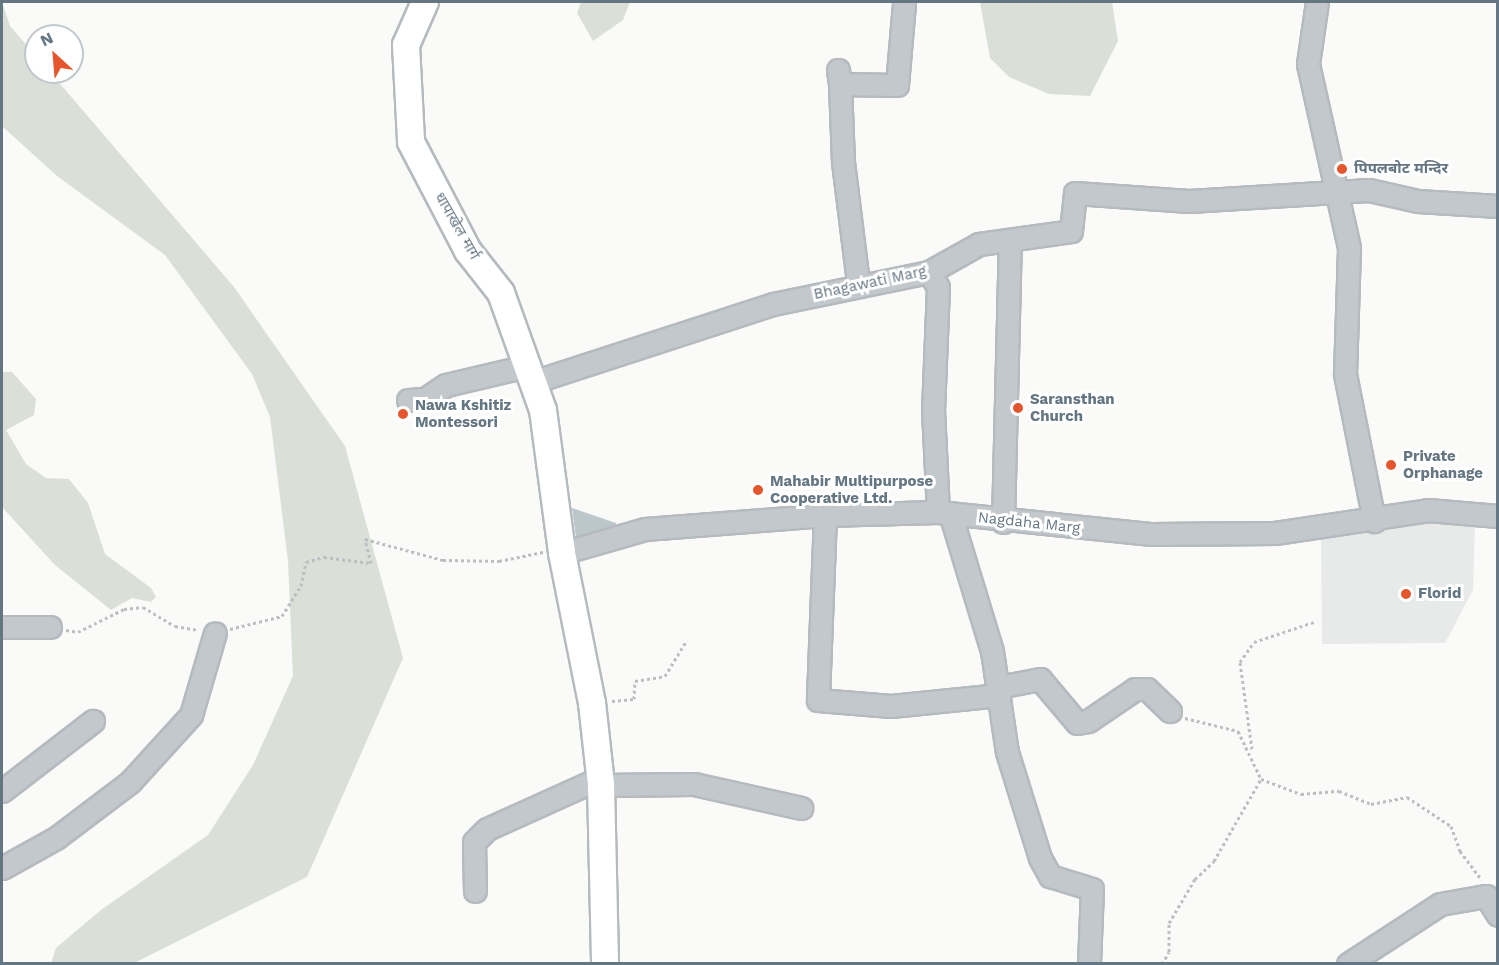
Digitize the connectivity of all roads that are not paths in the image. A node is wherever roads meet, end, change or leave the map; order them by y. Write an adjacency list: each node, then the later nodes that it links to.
1 (425, 2): 9 (main road, धापाखेल मार्ग)
2 (1317, 2): 4 (street)
3 (904, 3): 8 (street)
4 (1341, 194): 5 (street, Bhagawati Marg); 6 (street, Bhagawati Marg); 14 (street)
5 (1497, 206)
6 (1010, 240): 7 (street, Bhagawati Marg); 15 (street)
7 (929, 272): 8 (street, Bhagawati Marg); 11 (street)
8 (858, 284): 9 (street, Bhagawati Marg)
9 (530, 374): 10 (street, Bhagawati Marg); 16 (main road, धापाखेल मार्ग)
10 (408, 400)
11 (944, 513): 12 (street, Nagdaha Marg); 15 (street, Nagdaha Marg); 20 (street)
12 (825, 515): 16 (street, Nagdaha Marg); 20 (street)
13 (1497, 516): 14 (street, Nagdaha Marg)
14 (1374, 520): 15 (street, Nagdaha Marg)
15 (1003, 522)
16 (562, 553): 23 (main road, धापाखेल मार्ग)
17 (2, 627): 18 (street)
18 (50, 627)
19 (215, 633): 26 (street)
20 (998, 691): 21 (street); 30 (street)
21 (1170, 711)
22 (93, 721): 24 (street)
23 (600, 781): 25 (street); 27 (street); 29 (main road, धापाखेल मार्ग)
24 (2, 791)
25 (801, 808)
26 (2, 867)
27 (475, 891)
28 (1497, 915): 31 (street)
29 (605, 963)
30 (1089, 963)
31 (1348, 963)

